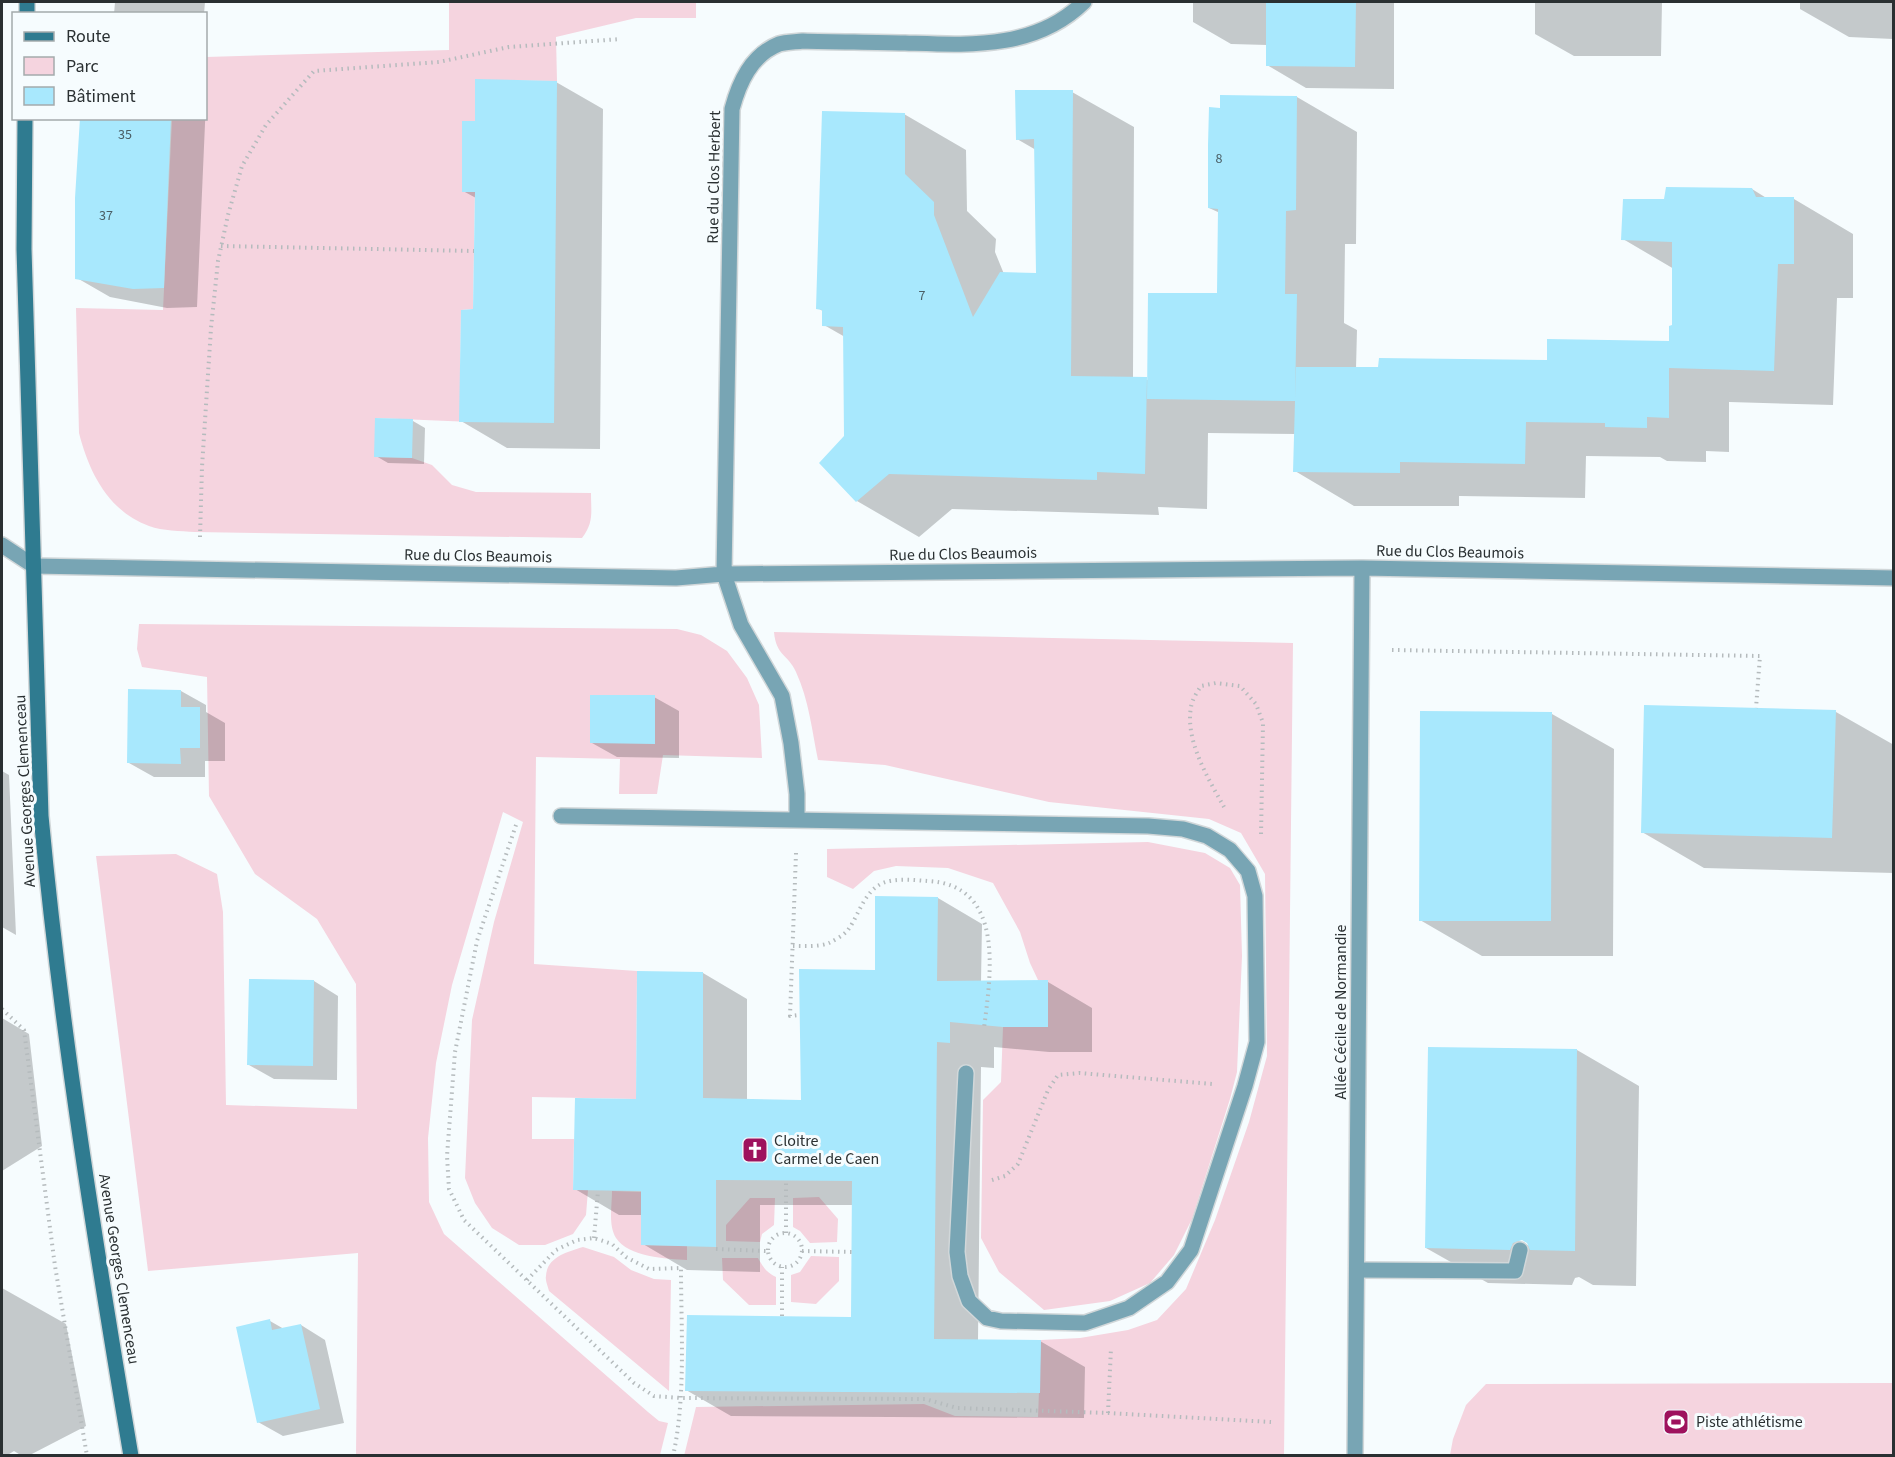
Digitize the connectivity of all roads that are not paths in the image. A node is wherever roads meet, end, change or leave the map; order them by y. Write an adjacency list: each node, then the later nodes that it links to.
1 (1084, 2): 6 (street, Rue du Clos Herbert)
2 (25, 120): 4 (main road, Avenue Georges Clemenceau)
3 (2, 545): 4 (street)
4 (34, 566): 6 (street, Rue du Clos Beaumois); 13 (main road, Avenue Georges Clemenceau)
5 (1362, 568): 6 (street, Rue du Clos Beaumois); 7 (street, Rue du Clos Beaumois); 12 (street, Allée Cécile de Normandie)
6 (724, 574): 9 (street, Rue du Clos Herbert)
7 (1893, 578)
8 (561, 816): 9 (street)
9 (797, 819): 10 (street)
10 (966, 1072)
11 (1520, 1250): 12 (street)
12 (1357, 1270): 14 (street, Allée Cécile de Normandie)
13 (131, 1455)
14 (1355, 1455)

